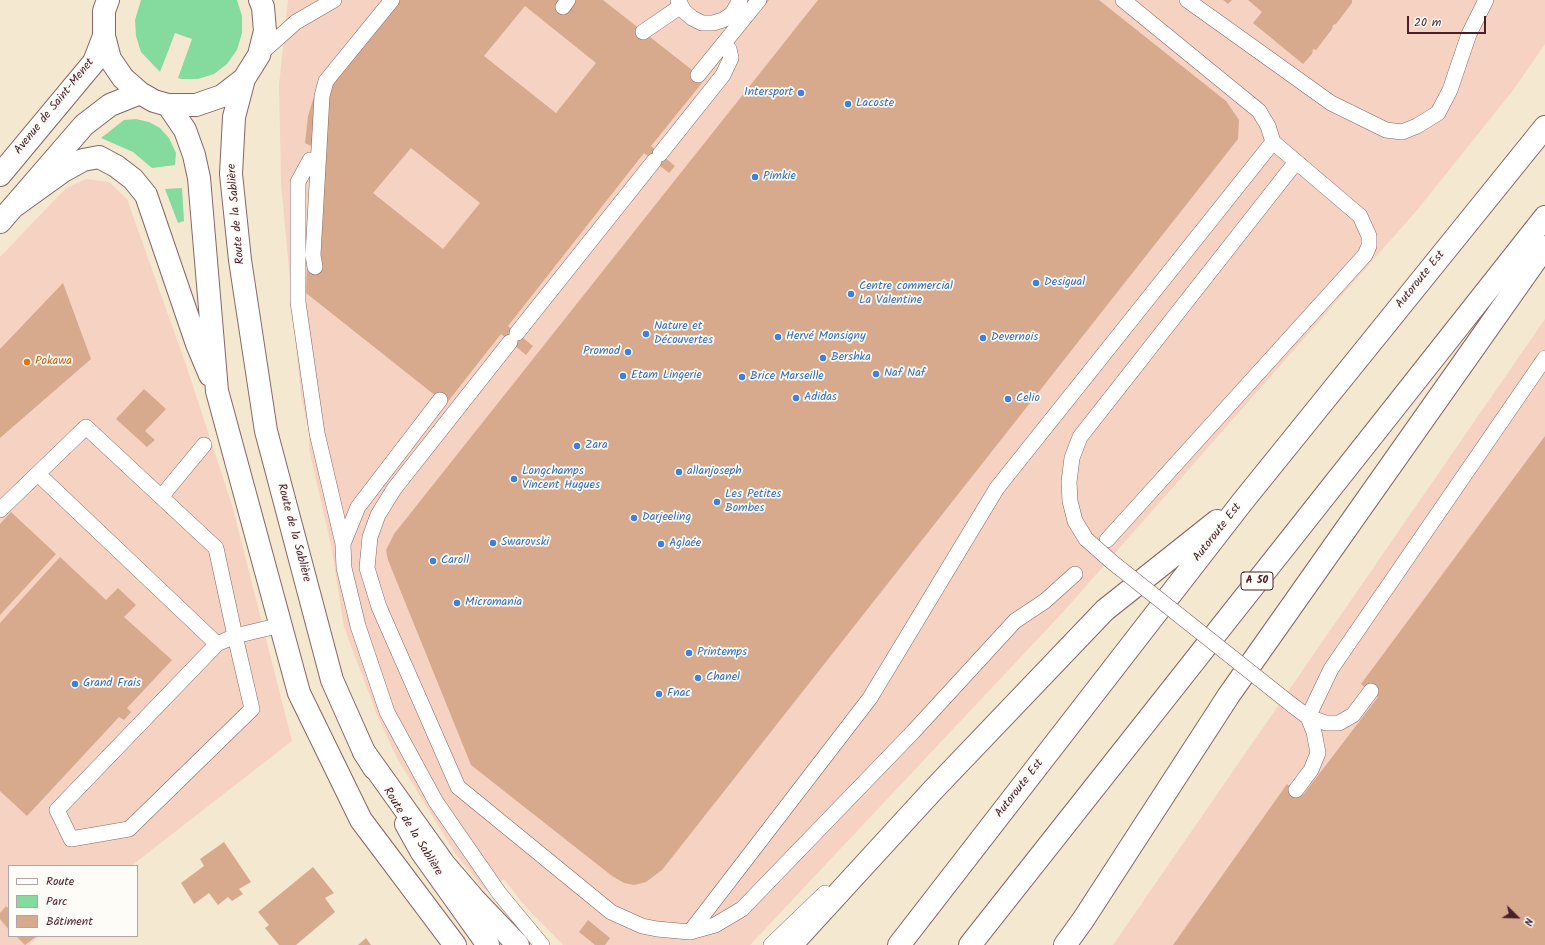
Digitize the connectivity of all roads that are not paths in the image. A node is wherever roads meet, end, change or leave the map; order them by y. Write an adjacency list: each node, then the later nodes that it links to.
1 (108, 0): 12 (main road)
2 (260, 0): 14 (main road)
3 (334, 0): 14 (lane)
4 (392, 0): 27 (lane)
5 (740, 0): 10 (lane)
6 (760, 0): 15 (lane)
7 (1123, 0): 20 (lane)
8 (1187, 0): 9 (lane)
9 (1486, 0)
10 (680, 3): 11 (lane)
11 (643, 32)
12 (104, 36): 17 (main road); 23 (main road, Avenue de Saint-Menet)
13 (729, 49): 47 (lane)
14 (259, 55): 16 (main road)
15 (698, 75)
16 (244, 79): 18 (main road); 44 (main road, Route de la Sablière)
17 (140, 93): 18 (main road); 24 (main road)
18 (168, 105): 29 (main road)
19 (1545, 126): 34 (main road, Autoroute Est)
20 (1272, 142): 22 (lane); 47 (lane)
21 (310, 160): 37 (lane)
22 (1296, 162): 36 (lane); 43 (lane, bridge)
23 (0, 175)
24 (7, 214): 29 (main road)
25 (1545, 217): 55 (main road, A 50)
26 (1545, 247): 56 (main road)
27 (315, 267)
28 (1545, 358): 43 (lane)
29 (217, 391): 39 (main road)
30 (440, 400): 37 (lane)
31 (204, 445): 33 (lane)
32 (38, 474): 33 (lane); 35 (lane); 41 (lane)
33 (161, 497): 40 (lane)
34 (1244, 501): 45 (main road); 54 (main road, Autoroute Est)
35 (0, 510)
36 (1107, 540)
37 (343, 544): 51 (lane)
38 (1075, 574): 47 (lane)
39 (281, 626): 40 (lane); 48 (main road)
40 (235, 636): 41 (lane); 41 (lane)
41 (217, 644)
42 (1371, 691): 43 (lane)
43 (1308, 717): 46 (lane)
44 (364, 752): 49 (main road, Route de la Sablière); 50 (main road)
45 (934, 789): 52 (lane); 53 (main road)
46 (1296, 790)
47 (690, 932)
48 (455, 945)
49 (488, 945)
50 (518, 945)
51 (542, 945)
52 (771, 945)
53 (791, 945)
54 (898, 945)
55 (970, 945)
56 (1065, 945)

